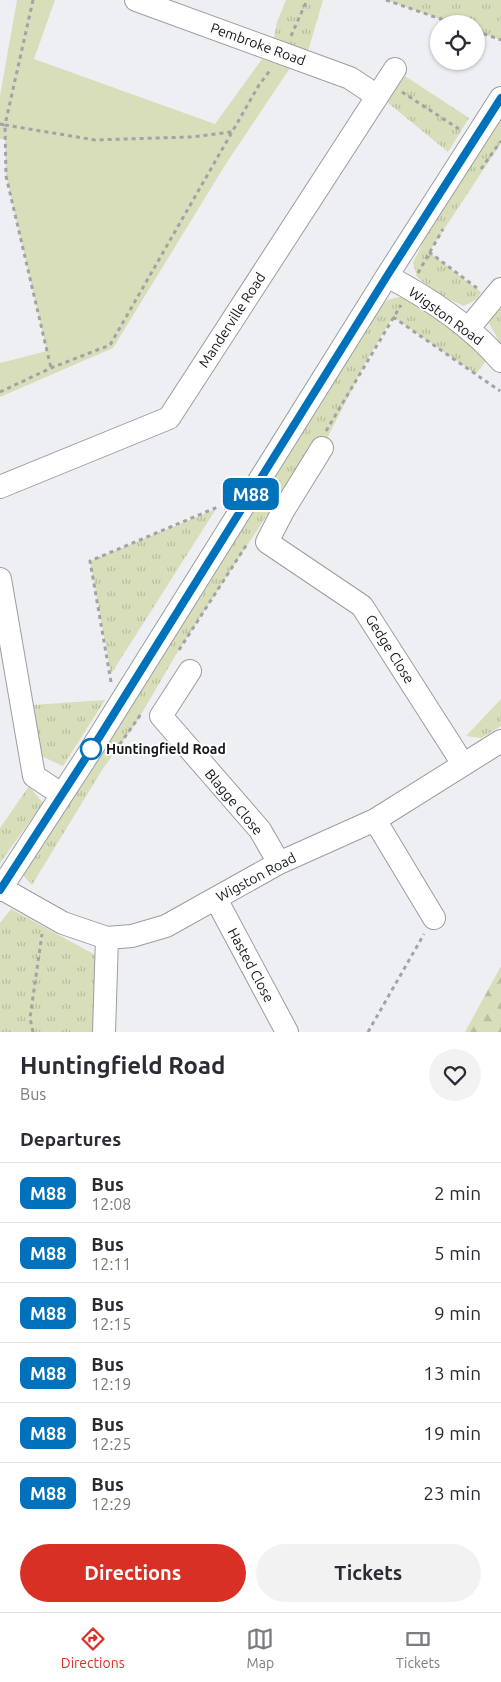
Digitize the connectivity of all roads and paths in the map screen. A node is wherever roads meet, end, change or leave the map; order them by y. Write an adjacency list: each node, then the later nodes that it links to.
1 (33, 0): 12 (path)
2 (136, 0): 8 (street, Pembroke Road)
3 (307, 0): 8 (path)
4 (386, 0): 5 (path)
5 (430, 15)
6 (485, 34): 7 (path)
7 (501, 40)
8 (284, 53): 9 (street, Pembroke Road); 13 (path)
9 (386, 82): 14 (path); 25 (street, Manderville Road)
10 (501, 98): 14 (street)
11 (0, 124): 12 (path)
12 (5, 124): 13 (path); 21 (path)
13 (232, 132): 21 (path)
14 (475, 139): 16 (street)
15 (429, 252): 17 (path)
16 (387, 276): 19 (street, Wigston Road); 32 (street)
17 (497, 294): 19 (street)
18 (394, 317): 22 (path)
19 (468, 329): 20 (street, Wigston Road)
20 (501, 361)
21 (51, 368): 23 (path)
22 (500, 391)
23 (0, 392)
24 (322, 448): 31 (street, Gedge Close)
25 (0, 487)
26 (222, 505): 29 (path)
27 (0, 579): 32 (street)
28 (190, 672): 34 (street, Blagge Close)
29 (112, 690)
30 (501, 741): 31 (street, Wigston Road)
31 (463, 764): 33 (street, Wigston Road)
32 (61, 794): 35 (street)
33 (375, 820): 34 (street, Wigston Road); 38 (street)
34 (280, 863): 36 (street, Wigston Road)
35 (0, 889): 37 (street, Wigston Road)
36 (216, 899): 39 (street, Wigston Road); 42 (street, Hasted Close)
37 (48, 914): 39 (street, Wigston Road); 40 (path)
38 (434, 918): 43 (path)
39 (107, 938): 41 (street)
40 (33, 1032)
41 (104, 1032)
42 (287, 1032)
43 (368, 1032)

